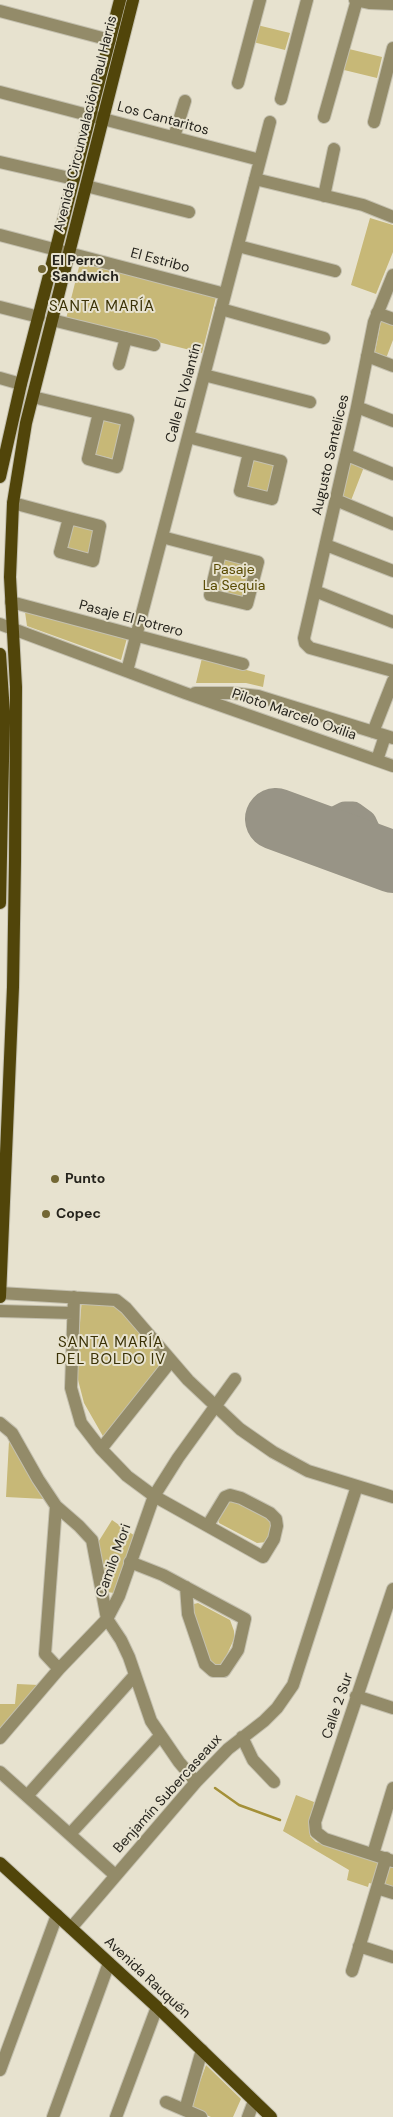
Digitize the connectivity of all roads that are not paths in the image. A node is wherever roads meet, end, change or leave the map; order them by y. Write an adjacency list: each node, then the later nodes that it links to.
1 (120, 0): 8 (main road, Avenida Circunvalación Paul Harris)
2 (132, 0): 14 (main road, Avenida Circunvalación Paul Harris)
3 (260, 0): 10 (street)
4 (307, 0): 12 (street)
5 (356, 0): 6 (street); 15 (street)
6 (393, 4)
7 (0, 11): 8 (street)
8 (110, 40): 14 (main road, Avenida Circunvalación Paul Harris)
9 (393, 48): 17 (street)
10 (238, 83)
11 (0, 92): 14 (street, Los Cantaritos)
12 (281, 99)
13 (185, 100): 18 (street)
14 (96, 116): 18 (street, Los Cantaritos); 22 (main road, Avenida Circunvalación Paul Harris); 24 (main road, Avenida Circunvalación Paul Harris)
15 (324, 117)
16 (270, 122): 20 (street, Calle El Volantín)
17 (374, 122)
18 (174, 137): 20 (street, Los Cantaritos)
19 (334, 149): 25 (street)
20 (260, 160): 23 (street, Calle El Volantín)
21 (0, 162): 22 (street)
22 (74, 179): 30 (main road, Avenida Circunvalación Paul Harris)
23 (255, 179): 25 (street); 29 (street, Calle El Volantín)
24 (86, 186): 26 (street); 31 (main road, Avenida Circunvalación Paul Harris)
25 (324, 196): 27 (street)
26 (188, 212)
27 (393, 217)
28 (0, 235): 30 (street, El Estribo)
29 (238, 246): 32 (street); 34 (street, Calle El Volantín)
30 (56, 250): 31 (street, El Estribo); 38 (main road, Avenida Circunvalación Paul Harris)
31 (70, 253): 34 (street, El Estribo); 40 (main road, Avenida Circunvalación Paul Harris)
32 (335, 271)
33 (393, 275): 37 (street, Augusto Santelices)
34 (225, 294): 36 (street, Calle El Volantín)
35 (0, 307): 38 (street)
36 (221, 309): 42 (street); 47 (street, Calle El Volantín)
37 (377, 312): 39 (street); 44 (street, Augusto Santelices)
38 (39, 317): 49 (main road, Avenida Circunvalación Paul Harris)
39 (393, 318)
40 (52, 320): 41 (street); 50 (main road, Avenida Circunvalación Paul Harris)
41 (126, 338): 43 (street); 45 (street)
42 (324, 338)
43 (154, 345)
44 (367, 356): 46 (street); 52 (street, Augusto Santelices)
45 (119, 364)
46 (393, 366)
47 (204, 375): 51 (street); 55 (street, Calle El Volantín)
48 (0, 378): 49 (street)
49 (21, 384): 59 (main road, Avenida Circunvalación Paul Harris)
50 (33, 397): 53 (street); 61 (main road, Avenida Circunvalación Paul Harris)
51 (310, 402)
52 (357, 407): 54 (street); 57 (street, Augusto Santelices)
53 (100, 413)
54 (393, 421)
55 (188, 437): 56 (street); 64 (street, Calle El Volantín)
56 (249, 453): 56 (street)
57 (347, 455): 58 (street); 60 (street, Augusto Santelices)
58 (393, 474)
59 (0, 477)
60 (336, 500): 63 (street); 65 (street, Augusto Santelices)
61 (13, 503): 62 (street); 69 (main road, Avenida Circunvalación Paul Harris)
62 (68, 518): 62 (street)
63 (393, 524)
64 (162, 537): 66 (street); 73 (street, Calle El Volantín)
65 (326, 545): 67 (street); 68 (street, Augusto Santelices)
66 (220, 553): 66 (street)
67 (393, 571)
68 (315, 591): 70 (street); 76 (street, Augusto Santelices)
69 (11, 602): 72 (main road, Avenida Circunvalación Paul Harris); 73 (street, Pasaje El Potrero)
70 (393, 622)
71 (0, 624): 72 (street, Piloto Marcelo Oxilia)
72 (13, 629): 77 (street, Piloto Marcelo Oxilia); 84 (main road, Avenida Circunvalación Paul Harris)
73 (136, 636): 75 (street, Pasaje El Potrero); 77 (street, Calle El Volantín)
74 (0, 654): 83 (main road)
75 (243, 664)
76 (393, 670)
77 (127, 671): 79 (street, Piloto Marcelo Oxilia)
78 (393, 680): 80 (street)
79 (185, 693): 80 (street, Piloto Marcelo Oxilia); 81 (street, Piloto Marcelo Oxilia)
80 (384, 735): 81 (street)
81 (376, 760): 82 (street, Piloto Marcelo Oxilia)
82 (393, 766)
83 (0, 903)
84 (0, 1293): 85 (main road, Avenida Circunvalación Paul Harris); 86 (street)
85 (0, 1297)
86 (74, 1297): 88 (street); 89 (street)
87 (0, 1310): 88 (street)
88 (73, 1313): 93 (street)
89 (171, 1361): 91 (street); 93 (street)
90 (235, 1379): 91 (street, Camilo Mori)
91 (215, 1407): 94 (street); 95 (street, Camilo Mori)
92 (0, 1423): 97 (street)
93 (101, 1449): 95 (street)
94 (357, 1486): 96 (street); 109 (street, Benjamín Subercaseaux)
95 (154, 1496): 98 (street); 99 (street, Camilo Mori)
96 (393, 1497)
97 (56, 1506): 102 (street); 104 (street)
98 (208, 1525): 98 (street)
99 (130, 1562): 100 (street); 102 (street, Camilo Mori)
100 (186, 1588): 100 (street)
101 (393, 1589): 103 (street, Calle 2 Sur)
102 (107, 1619): 104 (street, Camilo Mori); 105 (street)
103 (388, 1628): 106 (street, Calle 2 Sur)
104 (59, 1669): 110 (street, Camilo Mori)
105 (135, 1675): 108 (street); 115 (street)
106 (356, 1696): 107 (street); 117 (street, Calle 2 Sur)
107 (393, 1708)
108 (160, 1736): 112 (street); 116 (street)
109 (242, 1736): 112 (street, Benjamín Subercaseaux); 113 (street)
110 (0, 1738)
111 (0, 1772): 115 (street)
112 (196, 1782): 120 (street, Benjamín Subercaseaux)
113 (274, 1782)
114 (393, 1788): 117 (street)
115 (27, 1796): 116 (street)
116 (70, 1834): 120 (street)
117 (373, 1854): 118 (street)
118 (390, 1859): 121 (street)
119 (0, 1863): 123 (main road, Avenida Rauquén)
120 (115, 1874): 124 (street, Benjamín Subercaseaux)
121 (377, 1888): 122 (street); 125 (street)
122 (393, 1893)
123 (57, 1915): 124 (main road, Avenida Rauquén); 131 (street)
124 (71, 1928): 127 (main road, Avenida Rauquén)
125 (359, 1946): 126 (street); 128 (street)
126 (393, 1957)
127 (109, 1963): 129 (main road, Avenida Rauquén); 135 (street)
128 (352, 1971)
129 (158, 2007): 130 (main road, Avenida Rauquén); 136 (street)
130 (202, 2050): 132 (main road, Avenida Rauquén); 134 (street)
131 (0, 2070)
132 (254, 2101): 138 (street); 139 (main road, Avenida Rauquén)
133 (166, 2102): 134 (street)
134 (185, 2110): 137 (street)
135 (53, 2117)
136 (116, 2117)
137 (201, 2117)
138 (248, 2117)
139 (271, 2117)

